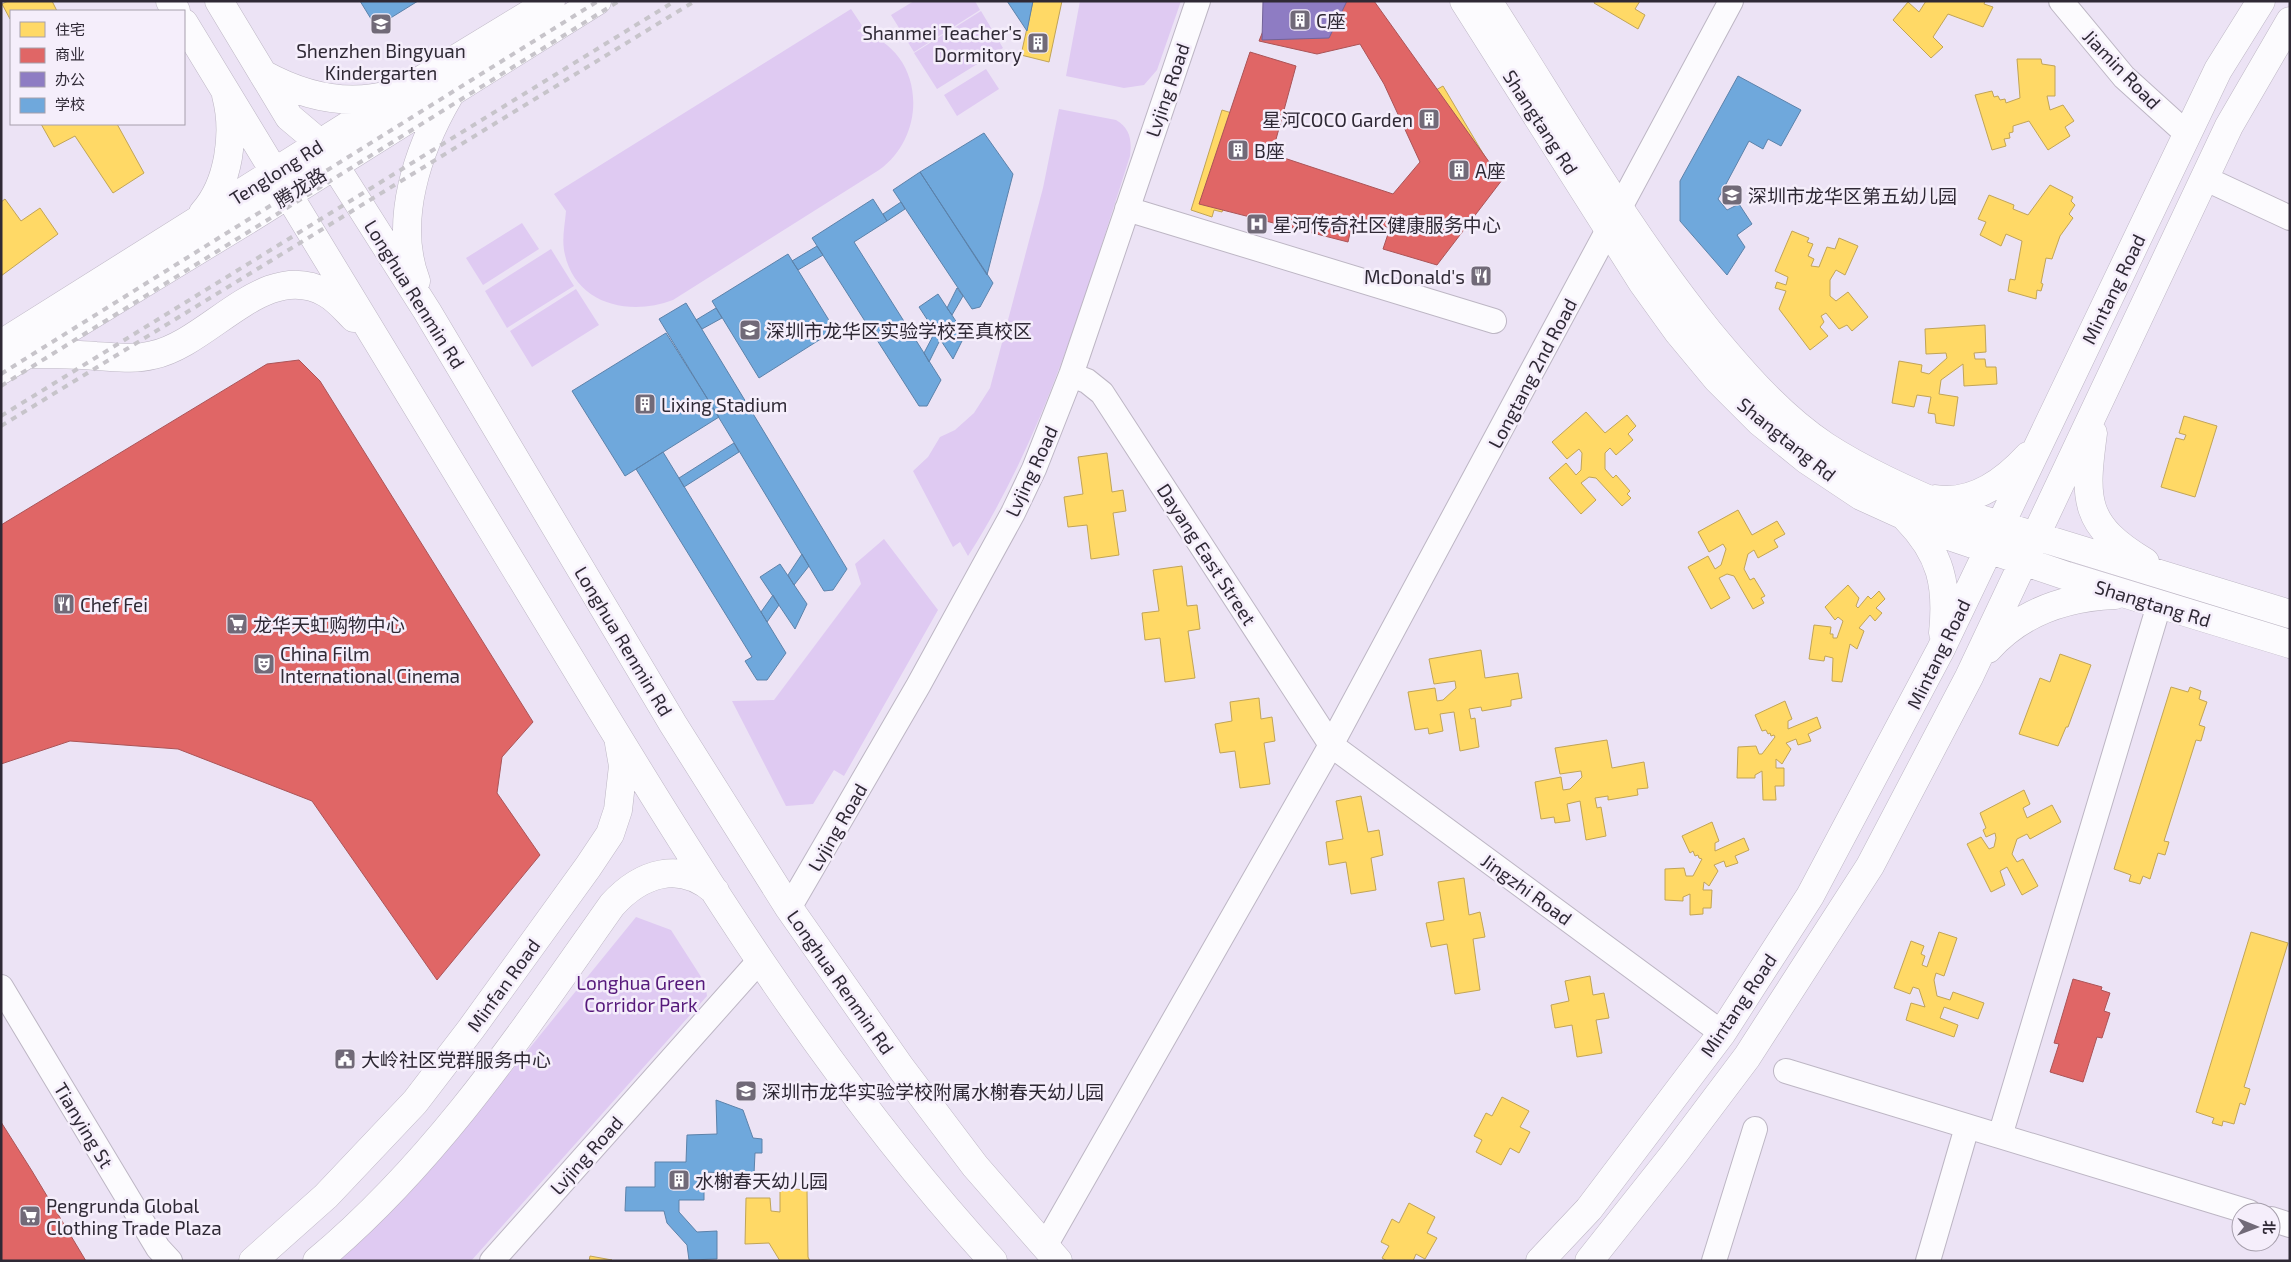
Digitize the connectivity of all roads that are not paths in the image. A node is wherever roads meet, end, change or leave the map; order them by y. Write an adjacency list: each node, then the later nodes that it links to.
1 (219, 1): 12 (main road, Longhua Renmin Rd)
2 (551, 1): 14 (main road, Tenglong Rd)
3 (597, 1): 15 (main road, 腾龙路)
4 (1198, 1): 20 (street, Lvjing Road)
5 (1464, 1): 22 (main road, Shangtang Rd)
6 (1488, 1): 22 (main road, Shangtang Rd)
7 (1732, 1): 22 (street, Longtang 2nd Road)
8 (2061, 1): 16 (street, Jiamin Road)
9 (2261, 1): 16 (main road, Mintang Road)
10 (2290, 21): 18 (main road, Mintang Road)
11 (185, 25): 13 (main road)
12 (263, 74): 14 (main road); 17 (main road, Longhua Renmin Rd)
13 (224, 89): 19 (main road); 23 (main road)
14 (403, 91): 17 (main road, Tenglong Rd)
15 (451, 93): 17 (main road, 腾龙路); 24 (main road)
16 (2187, 134): 32 (main road, Mintang Road)
17 (328, 155): 19 (main road, Tenglong Rd); 24 (main road, Longhua Renmin Rd)
18 (2204, 178): 21 (street); 31 (main road, Mintang Road)
19 (281, 183): 23 (main road, Tenglong Rd); 27 (main road); 28 (main road, 腾龙路)
20 (1127, 209): 25 (street); 30 (street, Lvjing Road)
21 (2290, 218)
22 (1614, 219): 33 (main road, Shangtang Rd); 46 (street, Longtang 2nd Road)
23 (196, 221): 26 (main road, Tenglong Rd)
24 (427, 311): 48 (main road, Longhua Renmin Rd)
25 (1494, 321)
26 (1, 344)
27 (384, 350): 28 (main road); 45 (main road)
28 (27, 354): 29 (main road, 腾龙路)
29 (1, 370)
30 (1071, 375): 46 (street, Dayang East Street); 48 (street, Lvjing Road)
31 (2098, 402): 35 (main road, Mintang Road); 38 (main road)
32 (2039, 444): 33 (main road); 34 (main road, Mintang Road)
33 (1909, 505): 34 (main road, Shangtang Rd); 36 (main road, Shangtang Rd); 43 (main road)
34 (2000, 525): 35 (main road, Shangtang Rd); 36 (main road, Mintang Road)
35 (2035, 537): 37 (main road, Mintang Road); 38 (main road, Shangtang Rd)
36 (1988, 550): 37 (main road, Shangtang Rd); 43 (main road, Mintang Road)
37 (2023, 561): 39 (main road, Shangtang Rd); 44 (main road, Mintang Road)
38 (2172, 579): 41 (main road, Shangtang Rd)
39 (2125, 594): 40 (main road, Shangtang Rd); 44 (main road)
40 (2159, 605): 42 (main road, Shangtang Rd); 56 (street)
41 (2290, 614)
42 (2290, 644)
43 (1941, 649): 52 (main road, Mintang Road)
44 (1975, 663): 66 (main road, Mintang Road)
45 (618, 737): 47 (main road); 61 (main road, Minfan Road)
46 (1332, 745): 52 (street, Jingzhi Road); 58 (street, Longtang 2nd Road)
47 (716, 892): 49 (main road); 62 (main road)
48 (789, 908): 58 (main road, Longhua Renmin Rd)
49 (760, 960): 63 (street, Lvjing Road); 64 (main road)
50 (1, 987): 60 (street, Tianying St)
51 (1, 1016): 59 (street, Tianying St)
52 (1722, 1033): 65 (main road, Mintang Road)
53 (1786, 1071): 54 (street)
54 (1967, 1127): 56 (street); 68 (street)
55 (1755, 1129): 67 (street)
56 (2000, 1136): 57 (street)
57 (2231, 1207)
58 (1052, 1253)
59 (149, 1261)
60 (170, 1261)
61 (253, 1261)
62 (317, 1261)
63 (492, 1261)
64 (993, 1261)
65 (1540, 1261)
66 (1589, 1261)
67 (1714, 1261)
68 (1928, 1261)

